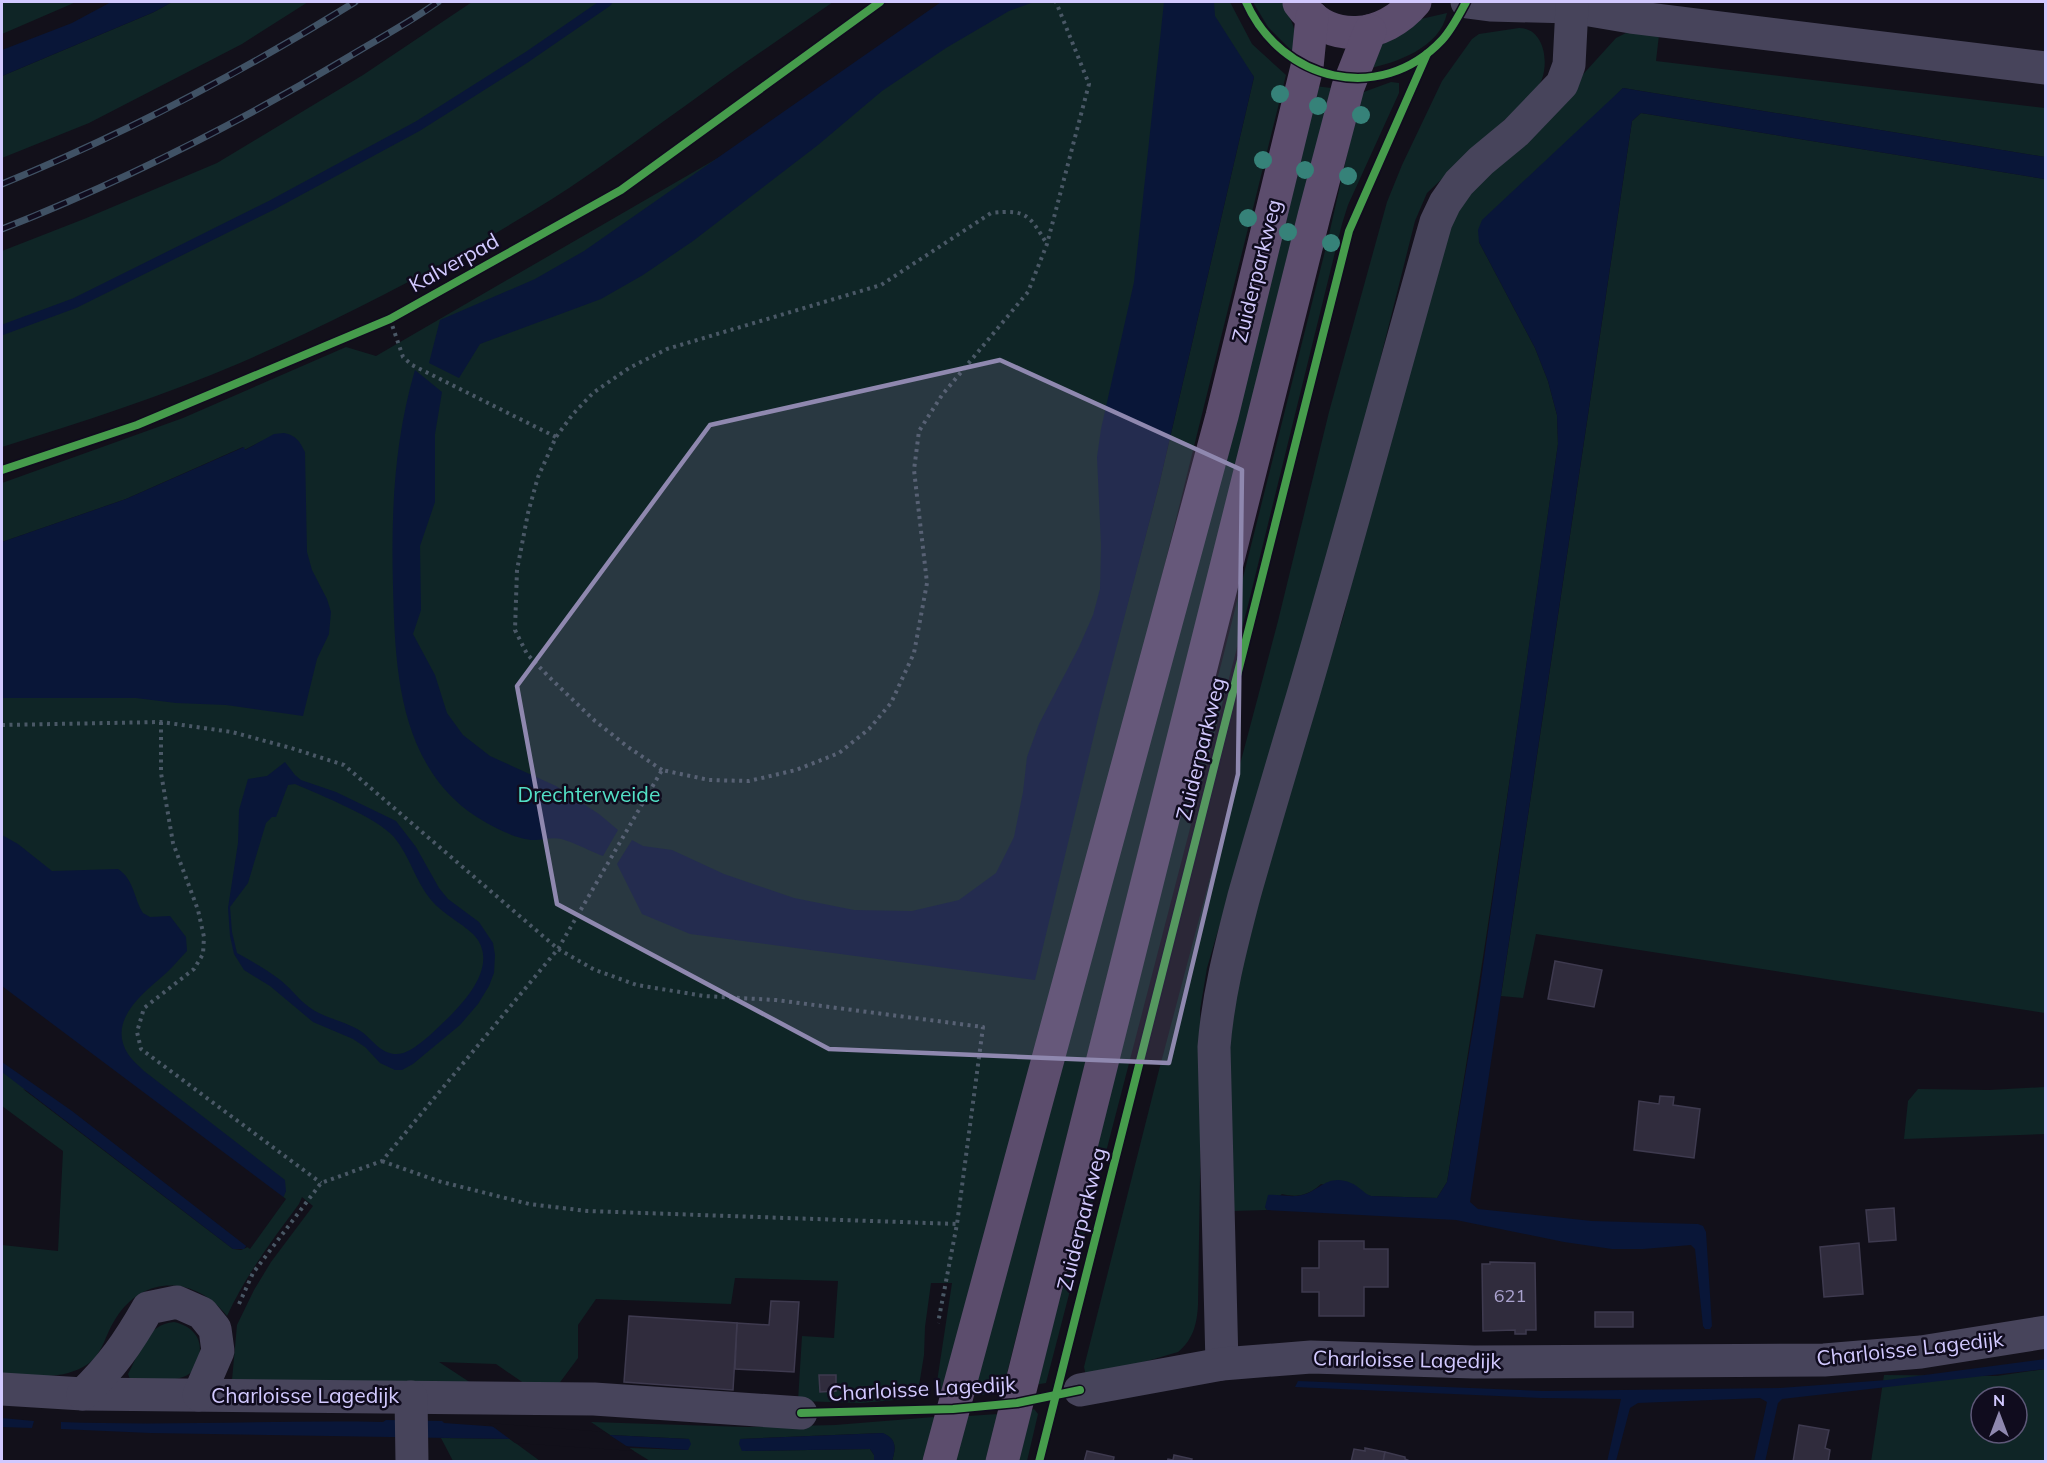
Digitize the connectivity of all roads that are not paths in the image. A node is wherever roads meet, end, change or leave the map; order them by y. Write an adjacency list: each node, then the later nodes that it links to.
1 (1415, 2): 5 (main road)
2 (1467, 2): 3 (street)
3 (1564, 4): 6 (street); 8 (street)
4 (1305, 9): 5 (main road); 15 (main road, Zuiderparkweg)
5 (1370, 31): 16 (main road, Zuiderparkweg)
6 (2046, 68)
7 (2046, 1332): 8 (street, Charloisse Lagedijk)
8 (1221, 1364): 10 (street, Charloisse Lagedijk)
9 (2, 1389): 11 (street, Charloisse Lagedijk)
10 (1080, 1390)
11 (83, 1394): 12 (street, Charloisse Lagedijk); 12 (street, Charloisse Lagedijk)
12 (199, 1395): 14 (street, Charloisse Lagedijk)
13 (801, 1413): 14 (street, Charloisse Lagedijk)
14 (412, 1429)
15 (939, 1461)
16 (1002, 1461)

